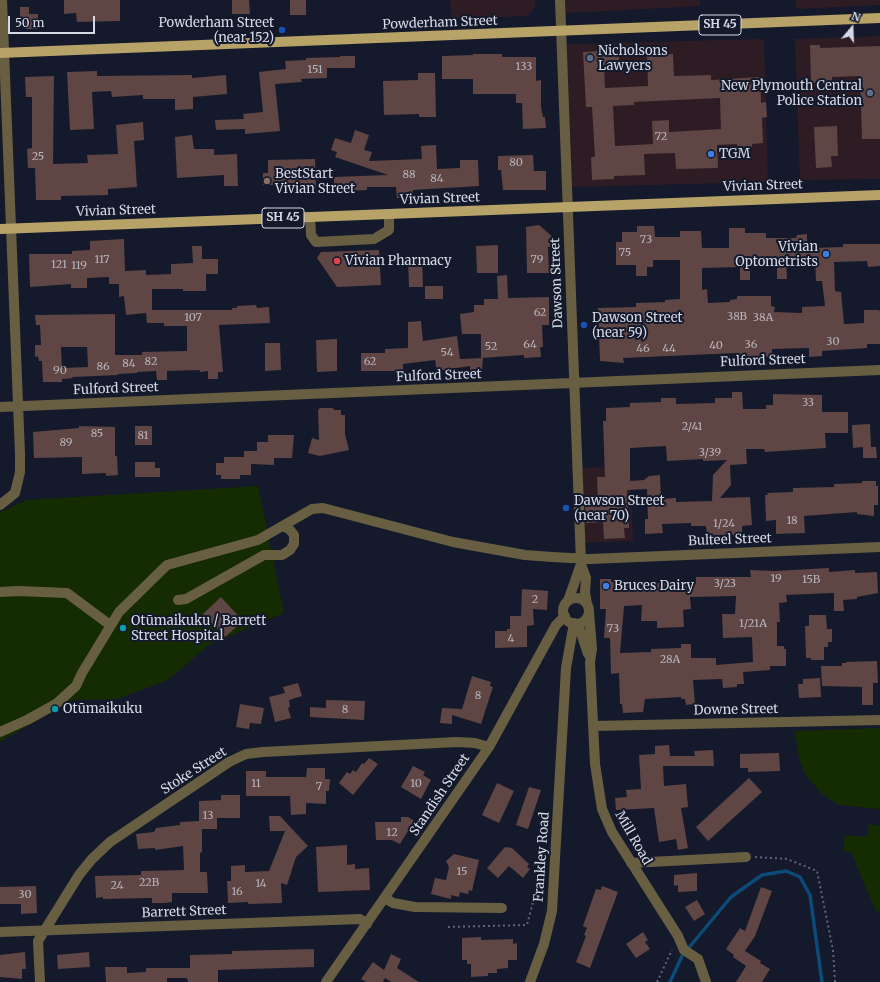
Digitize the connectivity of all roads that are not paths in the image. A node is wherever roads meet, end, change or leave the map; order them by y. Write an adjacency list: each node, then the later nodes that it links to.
1 (2, 0): 5 (street)
2 (560, 0): 4 (street, Dawson Street)
3 (880, 18): 4 (main road, Powderham Street / SH 45)
4 (561, 32): 5 (main road, Powderham Street / SH 45); 7 (street, Dawson Street)
5 (2, 53): 10 (street)
6 (880, 195): 7 (main road, Vivian Street / SH 45)
7 (567, 208): 8 (main road, Vivian Street / SH 45); 13 (street, Dawson Street)
8 (389, 214): 9 (main road, Vivian Street / SH 45); 9 (street)
9 (310, 216): 10 (main road, Vivian Street / SH 45)
10 (11, 228): 11 (main road, Vivian Street / SH 45); 14 (street)
11 (0, 229)
12 (880, 370): 13 (street, Fulford Street)
13 (574, 383): 14 (street, Fulford Street); 19 (street, Dawson Street)
14 (18, 406): 15 (street, Fulford Street); 16 (street)
15 (0, 407)
16 (0, 505)
17 (283, 526): 19 (street, Bulteel Street); 21 (street); 26 (street, Bulteel Street)
18 (880, 547): 19 (street, Bulteel Street)
19 (581, 562): 22 (street, Dawson Street); 23 (street, Dawson Street)
20 (0, 592): 26 (street)
21 (178, 600)
22 (568, 601): 23 (street); 24 (street)
23 (588, 608): 25 (street); 27 (street, Mill Road)
24 (565, 616): 25 (street); 31 (street, Standish Street)
25 (576, 624): 27 (street, Mill Road); 42 (street, Frankley Road)
26 (110, 625): 30 (street, Bulteel Street)
27 (590, 662): 29 (street, Mill Road)
28 (880, 720): 29 (street, Downe Street)
29 (593, 726): 33 (street, Mill Road)
30 (0, 732)
31 (489, 747): 34 (street, Standish Street); 37 (street, Stoke Street)
32 (746, 857): 33 (street)
33 (631, 863): 39 (street, Mill Road)
34 (385, 898): 35 (street); 36 (street, Standish Street)
35 (502, 908)
36 (367, 924): 37 (street, Barrett Street); 41 (street, Standish Street)
37 (45, 930): 38 (street, Barrett Street); 40 (street, Stoke Street)
38 (0, 932)
39 (705, 978)
40 (40, 982)
41 (326, 982)
42 (530, 982)

